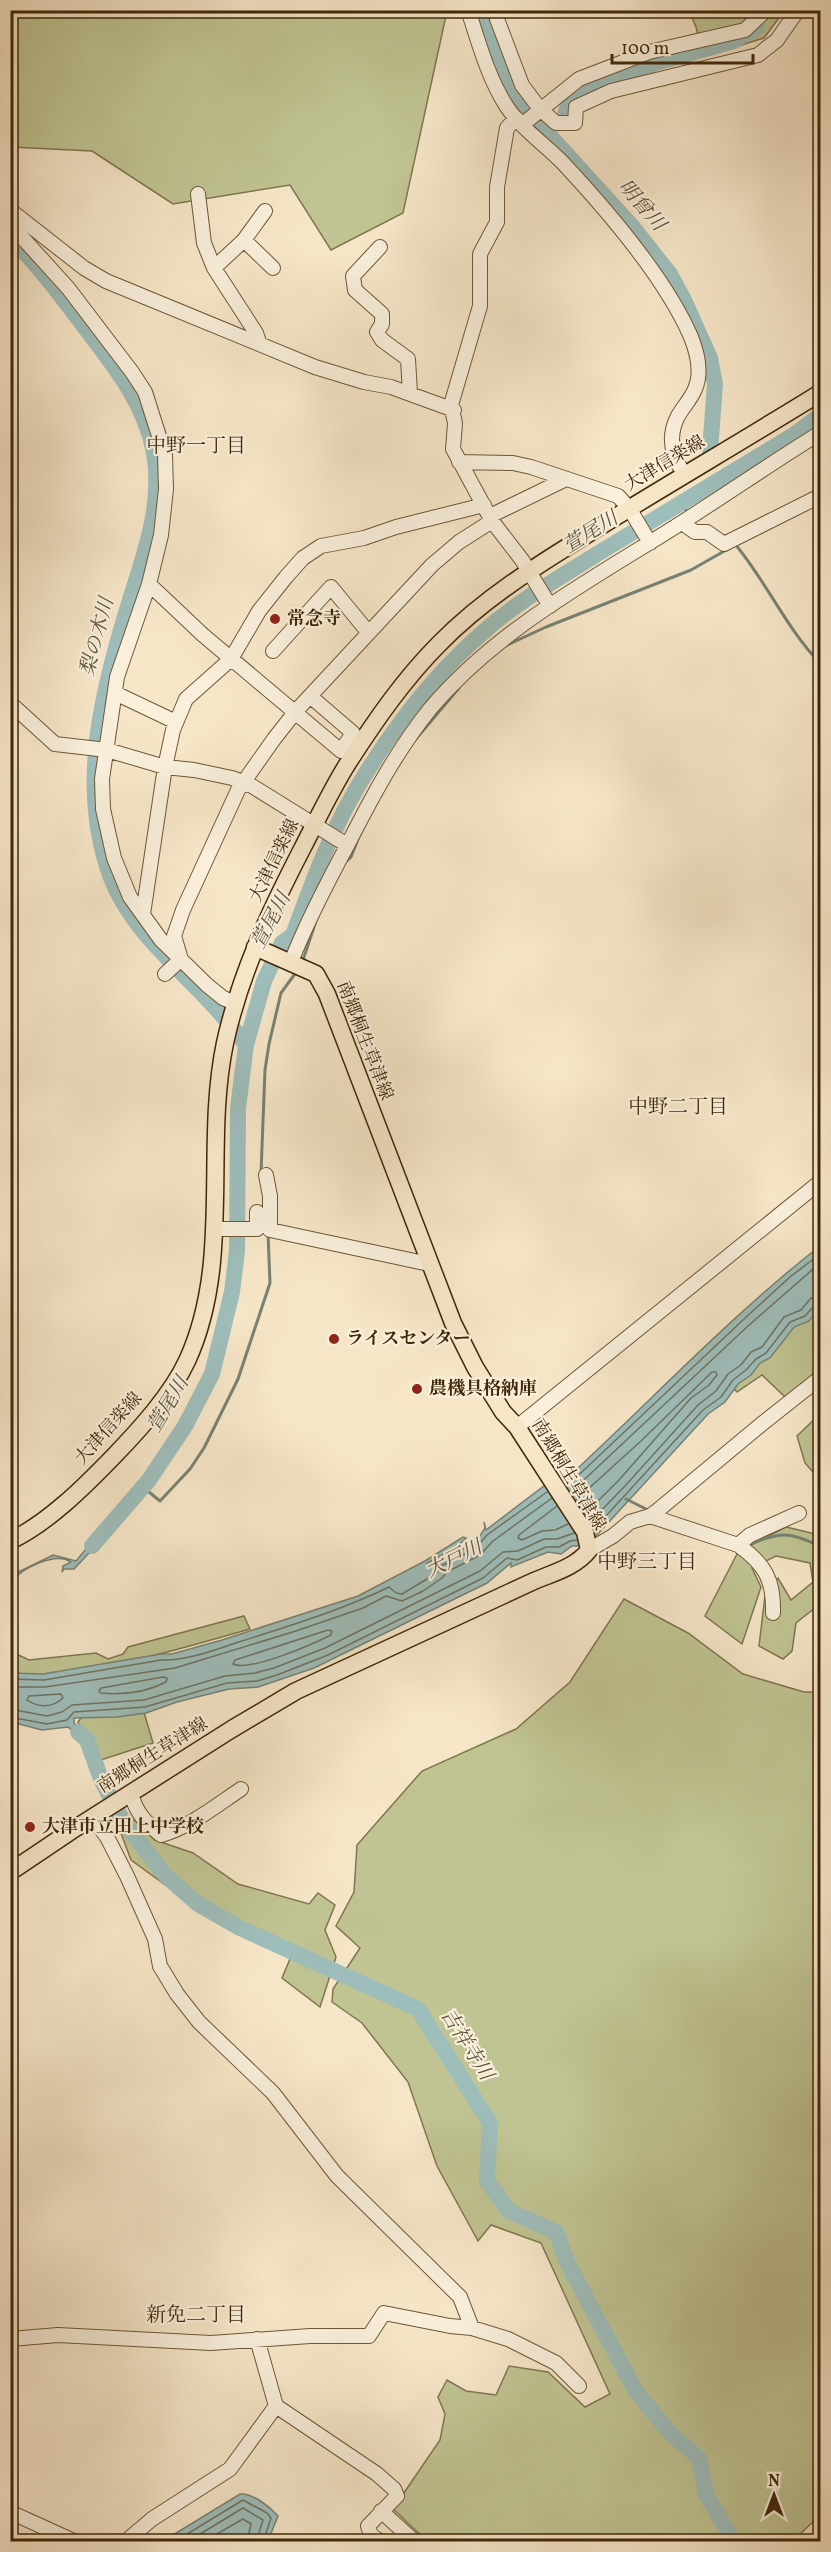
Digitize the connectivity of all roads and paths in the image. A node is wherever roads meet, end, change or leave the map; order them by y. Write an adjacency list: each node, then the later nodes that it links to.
1 (468, 10): 5 (street)
2 (766, 10): 5 (street)
3 (798, 10): 5 (street)
4 (497, 19): 5 (street)
5 (529, 116): 19 (street); 22 (street)
6 (198, 194): 14 (street)
7 (10, 210): 11 (street)
8 (265, 211): 10 (street)
9 (10, 224): 13 (street)
10 (244, 240): 14 (street); 15 (street)
11 (52, 243): 13 (street); 16 (street)
12 (381, 247): 17 (street)
13 (40, 254): 30 (street)
14 (214, 268): 16 (street)
15 (273, 268)
16 (259, 342): 17 (street)
17 (410, 393): 19 (street)
18 (820, 393): 22 (main road, 大津信楽線)
19 (453, 410): 21 (street)
20 (820, 433): 27 (street)
21 (459, 462): 23 (street); 26 (street)
22 (685, 475): 25 (main road, 大津信楽線)
23 (564, 480): 25 (street); 26 (street)
24 (820, 496): 27 (street)
25 (631, 512): 28 (street); 29 (main road, 大津信楽線)
26 (489, 514): 29 (street); 32 (street); 34 (street)
27 (681, 523): 28 (street)
28 (649, 541): 31 (street)
29 (530, 574): 31 (street); 40 (main road, 大津信楽線)
30 (149, 580): 34 (street); 35 (street)
31 (549, 604): 45 (street)
32 (368, 632): 33 (street); 36 (street)
33 (273, 651)
34 (231, 660): 38 (street); 39 (street)
35 (115, 693): 39 (street); 41 (street)
36 (310, 696): 38 (street); 40 (street)
37 (10, 703): 41 (street)
38 (296, 711): 40 (street); 43 (street)
39 (176, 722): 42 (street)
40 (351, 747): 44 (main road, 大津信楽線)
41 (104, 750): 42 (street); 46 (street)
42 (165, 768): 43 (street); 46 (street)
43 (243, 783): 44 (street); 48 (street)
44 (317, 828): 45 (street); 47 (main road, 大津信楽線)
45 (347, 845): 49 (street)
46 (142, 914): 48 (street)
47 (258, 948): 49 (main road, 南郷桐生草津線); 51 (main road, 大津信楽線)
48 (181, 958): 50 (street); 51 (street)
49 (290, 961): 56 (main road, 南郷桐生草津線)
50 (165, 974)
51 (233, 1009): 55 (main road, 大津信楽線)
52 (266, 1175): 56 (street)
53 (820, 1182): 58 (street)
54 (256, 1212): 55 (street)
55 (219, 1229): 61 (main road, 大津信楽線)
56 (429, 1264): 58 (main road, 南郷桐生草津線)
57 (820, 1378): 60 (street)
58 (518, 1427): 63 (main road, 南郷桐生草津線)
59 (799, 1513): 62 (street)
60 (653, 1514): 62 (street); 63 (street)
61 (10, 1541)
62 (738, 1545): 64 (street)
63 (589, 1547): 66 (main road, 南郷桐生草津線)
64 (773, 1613)
65 (241, 1789): 66 (street)
66 (129, 1794): 67 (main road, 南郷桐生草津線)
67 (92, 1817): 68 (main road, 南郷桐生草津線); 69 (street)
68 (10, 1872)
69 (472, 2328): 71 (street); 72 (street)
70 (10, 2339): 71 (street)
71 (257, 2339): 73 (street)
72 (579, 2386)
73 (276, 2406): 74 (street); 79 (street)
74 (381, 2511): 76 (street); 77 (street)
75 (10, 2512): 78 (street)
76 (397, 2525): 77 (street); 81 (street)
77 (368, 2526): 80 (street)
78 (76, 2541)
79 (125, 2541)
80 (381, 2541)
81 (416, 2541)

